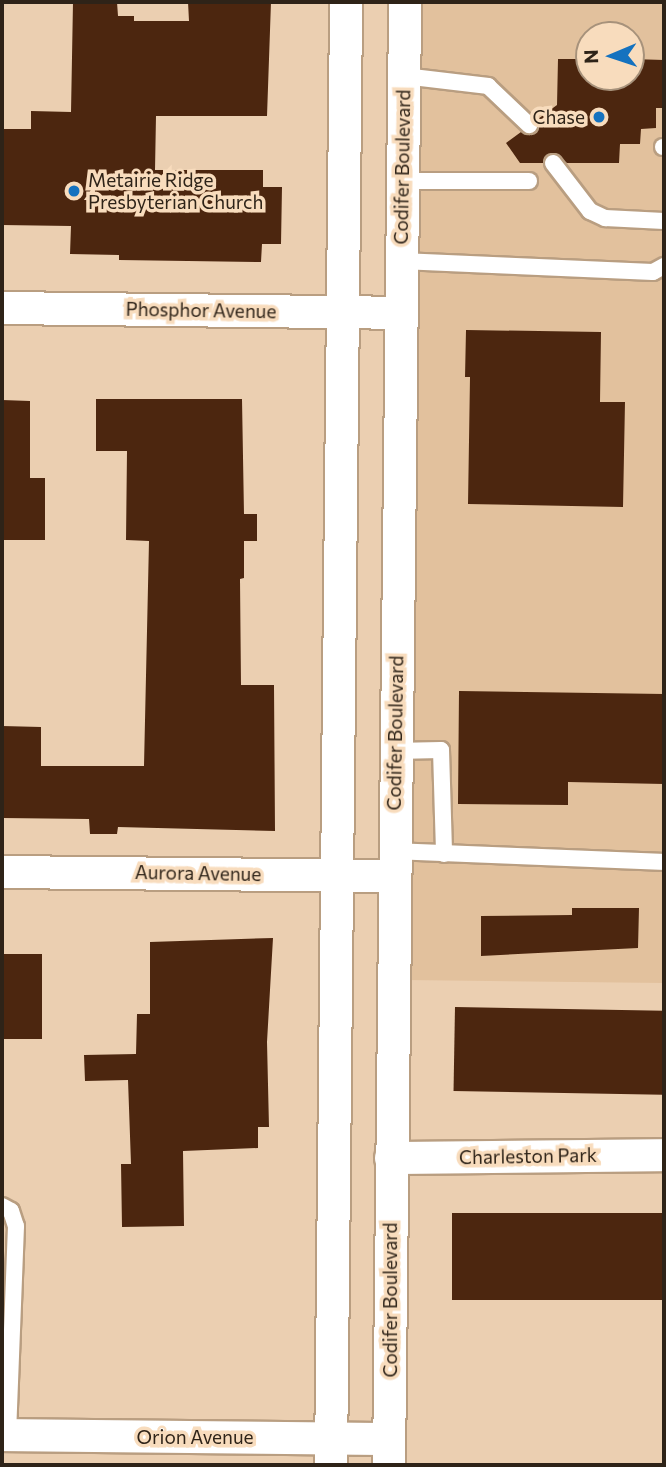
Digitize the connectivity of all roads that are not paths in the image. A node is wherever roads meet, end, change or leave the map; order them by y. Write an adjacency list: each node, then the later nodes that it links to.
1 (346, 2): 12 (street)
2 (405, 2): 3 (street, Codifer Boulevard)
3 (404, 76): 4 (lane); 6 (street, Codifer Boulevard)
4 (529, 125)
5 (553, 163): 8 (lane)
6 (402, 181): 7 (lane); 9 (street, Codifer Boulevard)
7 (529, 181)
8 (664, 221)
9 (401, 261): 10 (lane); 13 (street, Codifer Boulevard)
10 (658, 269)
11 (2, 309): 12 (street, Phosphor Avenue)
12 (343, 312): 13 (street, Phosphor Avenue); 19 (street)
13 (400, 313): 14 (street, Codifer Boulevard)
14 (395, 751): 15 (lane); 17 (street, Codifer Boulevard)
15 (444, 855): 16 (lane); 17 (lane)
16 (664, 862)
17 (394, 863): 19 (street, Aurora Avenue); 21 (street, Codifer Boulevard)
18 (2, 872): 19 (street, Aurora Avenue)
19 (337, 875): 24 (street)
20 (664, 1155): 21 (street, Charleston Park)
21 (391, 1158): 25 (street, Codifer Boulevard)
22 (2, 1206): 23 (lane)
23 (5, 1435): 24 (street, Orion Avenue)
24 (331, 1452): 25 (street, Orion Avenue)
25 (389, 1452)

